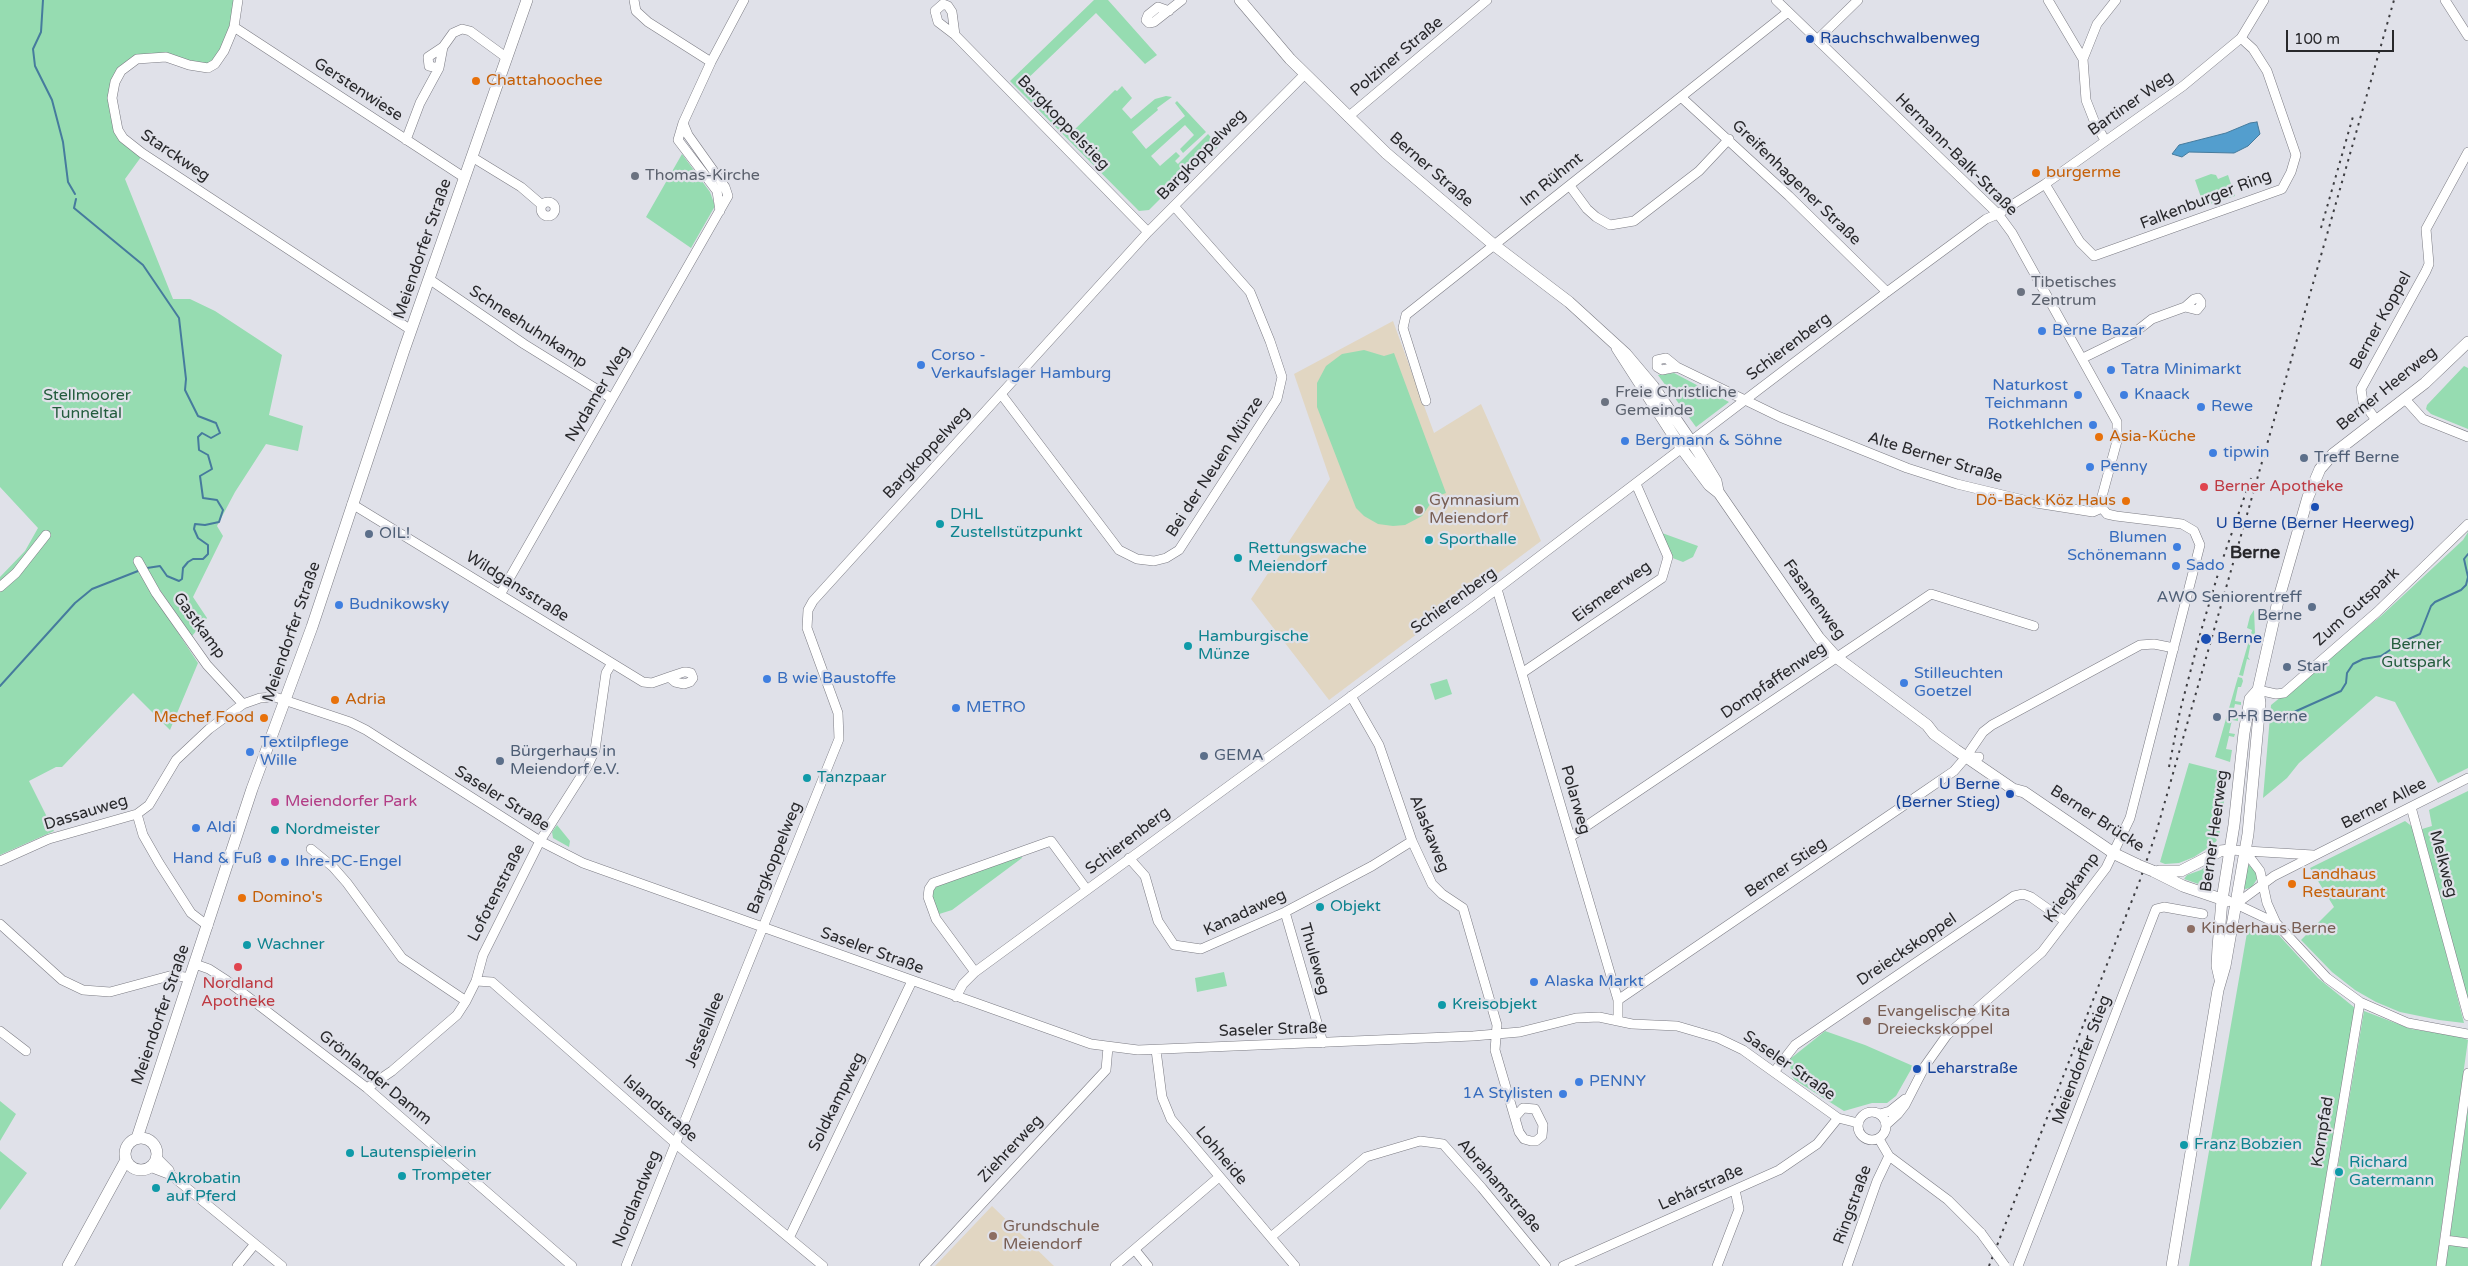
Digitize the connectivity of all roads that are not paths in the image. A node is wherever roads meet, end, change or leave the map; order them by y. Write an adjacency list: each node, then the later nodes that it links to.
1 (238, 0): 16 (street, Starckweg)
2 (527, 0): 22 (main road, Meiendorfer Straße)
3 (634, 0): 24 (street)
4 (744, 0): 24 (street, Nydamer Weg)
5 (1182, 0): 14 (street)
6 (1240, 0): 26 (main road, Berner Straße)
7 (1487, 0): 28 (street, Polziner Straße)
8 (1776, 0): 15 (street, Hermann-Balk-Straße)
9 (1858, 0): 20 (street)
10 (2048, 0): 23 (street)
11 (2116, 0): 23 (street)
12 (2264, 0): 19 (street, Bartiner Weg)
13 (2445, 0): 17 (street)
14 (1169, 11)
15 (1788, 12): 20 (street, Hermann-Balk-Straße); 27 (street, Im Rühmt)
16 (234, 27): 29 (street, Gerstenwiese); 45 (street, Starckweg)
17 (2466, 29)
18 (955, 35): 40 (street, Bargkoppelstieg)
19 (2241, 38): 31 (street, Bartiner Weg); 35 (street, Falkenburger Ring)
20 (1818, 39): 39 (street, Hermann-Balk-Straße)
21 (443, 47): 22 (street); 25 (street); 25 (street)
22 (507, 58): 33 (main road, Meiendorfer Straße)
23 (2083, 59): 31 (street)
24 (711, 62): 51 (street, Nydamer Weg)
25 (439, 68): 29 (street)
26 (1305, 74): 28 (main road, Berner Straße); 38 (street, Bargkoppelweg)
27 (1681, 97): 30 (street, Greifenhagener Straße); 36 (street, Im Rühmt)
28 (1348, 117): 41 (main road, Berner Straße)
29 (406, 140): 34 (street, Gerstenwiese)
30 (1730, 140): 36 (street); 43 (street, Greifenhagener Straße)
31 (2106, 140): 35 (street, Bartiner Weg)
32 (2468, 152): 55 (street, Berner Koppel)
33 (472, 157): 34 (main road, Meiendorfer Straße); 37 (street)
34 (465, 178): 42 (main road, Meiendorfer Straße)
35 (2045, 184): 39 (street, Bartiner Weg)
36 (1570, 186): 41 (street, Im Rühmt)
37 (542, 205)
38 (1174, 206): 40 (street, Bargkoppelweg); 50 (street, Bei der Neuen Münze)
39 (1998, 214): 43 (street, Schierenberg); 47 (street, Hermann-Balk-Straße)
40 (1148, 232): 50 (street, Bargkoppelweg)
41 (1494, 245): 49 (main road, Berner Straße); 54 (street, Im Rühmt)
42 (429, 279): 45 (main road, Meiendorfer Straße); 51 (street, Schneehuhnkamp)
43 (1887, 292): 52 (street, Schierenberg)
44 (2185, 308): 47 (street)
45 (411, 330): 59 (main road, Meiendorfer Straße)
46 (2468, 342): 53 (main road, Berner Heerweg)
47 (2083, 358): 60 (street, Hermann-Balk-Straße)
48 (1677, 367): 52 (street, Alte Berner Straße)
49 (1642, 380): 57 (main road, Fasanenweg)
50 (1001, 394): 103 (street, Bargkoppelweg)
51 (611, 398): 67 (street, Nydamer Weg)
52 (1745, 399): 57 (street, Schierenberg); 60 (street, Alte Berner Straße)
53 (2405, 400): 55 (main road, Berner Heerweg); 56 (street)
54 (1426, 401)
55 (2376, 420): 74 (main road, Berner Heerweg)
56 (2468, 437)
57 (1686, 445): 58 (street, Schierenberg); 70 (main road, Fasanenweg)
58 (1636, 484): 66 (street, Schierenberg); 72 (street, Eismeerweg)
59 (352, 504): 67 (street, Wildgansstraße); 76 (main road, Meiendorfer Straße)
60 (2102, 508): 62 (street, Alte Berner Straße)
61 (2468, 524): 74 (street, Zum Gutspark)
62 (2194, 531): 69 (street, Kriegkamp)
63 (46, 535): 65 (street)
64 (138, 561): 77 (street, Gastkamp)
65 (0, 587)
66 (1497, 589): 72 (street, Polarweg); 75 (street, Schierenberg)
67 (501, 593): 71 (street, Wildgansstraße)
68 (2034, 626): 70 (street, Dompfaffenweg)
69 (2174, 648): 78 (street, Berner Stieg); 88 (street, Kriegkamp)
70 (1836, 657): 78 (main road, Fasanenweg); 82 (street, Dompfaffenweg)
71 (612, 663): 73 (street, Wildgansstraße); 83 (street, Lofotenstraße)
72 (1522, 673): 82 (street, Polarweg)
73 (669, 677)
74 (2258, 690): 86 (main road, Berner Heerweg); 87 (main road, Berner Heerweg)
75 (1352, 696): 84 (street, Alaskaweg); 90 (street, Schierenberg)
76 (285, 701): 77 (street, Dassauweg); 83 (street, Saseler Straße); 102 (main road, Meiendorfer Straße)
77 (242, 704): 81 (street, Dassauweg)
78 (1972, 755): 88 (main road, Berner Brücke); 111 (street, Berner Stieg)
79 (2468, 778): 80 (street, Berner Allee)
80 (2411, 807): 89 (street, Berner Allee); 114 (street, Melkweg)
81 (137, 814): 91 (street, Dassauweg); 102 (street)
82 (1570, 837): 111 (street, Polarweg)
83 (540, 841): 103 (street, Saseler Straße); 108 (street, Lofotenstraße)
84 (1412, 841): 97 (street, Kanadaweg); 117 (street, Alaskaweg)
85 (311, 849): 112 (street)
86 (2230, 850): 87 (street, Berner Brücke); 92 (main road, Berner Brücke); 95 (main road, Berner Heerweg)
87 (2245, 851): 89 (street, Berner Allee); 93 (street); 96 (main road, Berner Heerweg)
88 (2115, 854): 92 (main road, Berner Brücke, bridge); 99 (street, Kriegkamp)
89 (2314, 855): 93 (street, Berner Allee)
90 (1129, 858): 94 (street, Schierenberg); 97 (street, Kanadaweg)
91 (0, 862)
92 (2153, 871): 95 (main road, Berner Brücke)
93 (2263, 883): 96 (street, Berner Allee); 100 (street)
94 (1087, 890): 105 (street, Schierenberg); 105 (street)
95 (2222, 900): 96 (main road, Berner Brücke); 107 (main road, Berner Heerweg)
96 (2236, 904): 100 (street); 107 (main road, Berner Heerweg)
97 (1285, 912): 119 (street, Thuleweg)
98 (2203, 914): 161 (street, Meiendorfer Stieg)
99 (2066, 921): 123 (street, Dreieckskoppel); 126 (street, Kriegkamp)
100 (2276, 923): 113 (street)
101 (0, 924): 106 (street)
102 (208, 926): 104 (main road, Meiendorfer Straße)
103 (762, 928): 109 (street, Saseler Straße); 134 (street, Jesselallee)
104 (195, 964): 106 (main road, Meiendorfer Straße); 125 (street, Grönlander Damm)
105 (975, 972): 110 (street, Schierenberg)
106 (190, 978): 132 (main road, Meiendorfer Straße)
107 (2220, 979): 162 (main road, Berner Heerweg)
108 (476, 980): 112 (street, Lofotenstraße); 134 (street, Islandstraße)
109 (912, 981): 110 (street, Saseler Straße); 140 (street, Soldkampweg)
110 (956, 997): 120 (street, Saseler Straße)
111 (1618, 1000): 115 (street, Polarweg)
112 (466, 1001): 125 (street, Lofotenstraße)
113 (2360, 1002): 118 (street); 163 (street, Kornpfad)
114 (2468, 1016)
115 (1618, 1020): 117 (street, Saseler Straße); 123 (street, Saseler Straße)
116 (0, 1031): 122 (street)
117 (1496, 1034): 119 (street, Saseler Straße); 128 (street)
118 (2468, 1034)
119 (1323, 1043): 121 (street, Saseler Straße)
120 (1108, 1047): 121 (street, Saseler Straße); 152 (street, Ziehrerweg)
121 (1156, 1050): 138 (street, Lohheide)
122 (26, 1051)
123 (1774, 1072): 129 (street, Saseler Straße)
124 (2468, 1074): 142 (street)
125 (368, 1088): 149 (street, Grönlander Damm)
126 (1907, 1097): 127 (street, Kriegkamp); 131 (street, Kriegkamp)
127 (1880, 1114): 130 (street); 131 (street)
128 (1516, 1116)
129 (1838, 1118): 130 (street, Saseler Straße); 139 (street, Lehárstraße)
130 (1858, 1124): 133 (street)
131 (1886, 1124): 133 (street)
132 (142, 1138): 136 (main road); 137 (main road, Meiendorfer Straße)
133 (1879, 1139): 135 (street)
134 (675, 1144): 140 (street, Islandstraße); 150 (street, Nordlandweg)
135 (1889, 1156): 159 (street, Ringstraße); 160 (street, bridge)
136 (153, 1162): 137 (main road); 144 (street)
137 (130, 1164): 146 (main road, Meiendorfer Straße)
138 (1219, 1177): 141 (street, Lohheide); 145 (street)
139 (1735, 1190): 157 (street, Lehárstraße); 158 (street)
140 (790, 1236): 151 (street, Islandstraße)
141 (1271, 1237): 155 (street, Lohheide); 156 (street, Abrahamstraße)
142 (2445, 1240): 143 (street); 164 (street)
143 (2468, 1243)
144 (254, 1245): 147 (street); 148 (street)
145 (1135, 1250): 153 (street); 154 (street)
146 (68, 1266)
147 (237, 1266)
148 (282, 1266)
149 (572, 1266)
150 (626, 1266)
151 (823, 1266)
152 (924, 1266)
153 (1115, 1266)
154 (1148, 1266)
155 (1295, 1266)
156 (1546, 1266)
157 (1563, 1266)
158 (1717, 1266)
159 (1847, 1266)
160 (2005, 1266)
161 (2018, 1266)
162 (2172, 1266)
163 (2316, 1266)
164 (2441, 1266)

